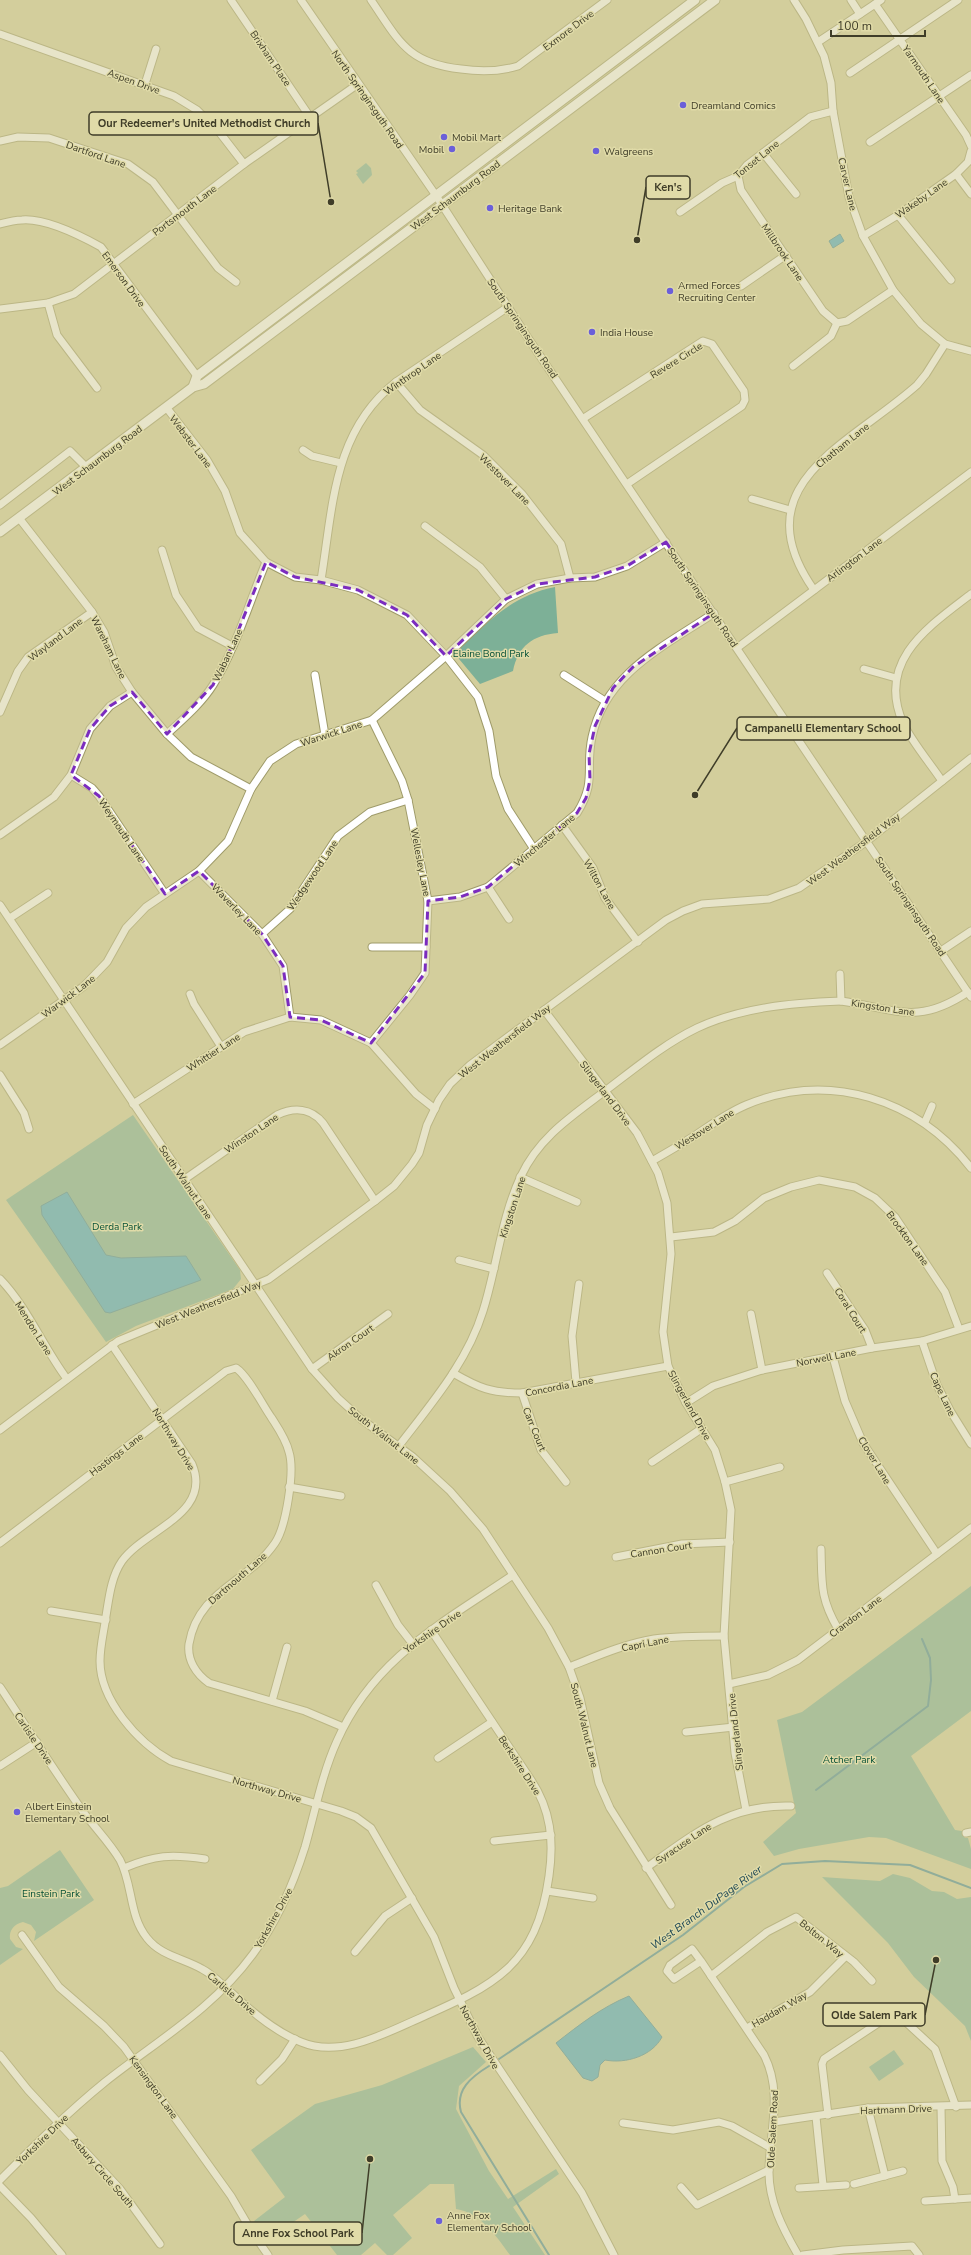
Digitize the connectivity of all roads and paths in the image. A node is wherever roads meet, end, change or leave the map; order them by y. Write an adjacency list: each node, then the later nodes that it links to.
1 (231, 0): 23 (street, Brixham Place)
2 (301, 0): 20 (street, North Springinsguth Road)
3 (371, 0): 4 (street, Exmore Drive)
4 (607, 0)
5 (695, 0): 34 (main road, West Schaumburg Road)
6 (715, 0): 11 (main road, West Schaumburg Road)
7 (794, 0): 15 (street, Carver Lane)
8 (851, 0): 12 (street)
9 (958, 0): 14 (street)
10 (878, 2): 12 (street); 14 (street, Yarmouth Lane)
11 (705, 3): 34 (main road, West Schaumburg Road)
12 (860, 14): 15 (street)
13 (0, 34): 19 (street, Aspen Drive)
14 (900, 40): 17 (street); 21 (street, Yarmouth Lane)
15 (818, 42): 22 (street, Carver Lane)
16 (156, 49): 19 (street)
17 (850, 73)
18 (971, 75): 21 (street)
19 (144, 84): 29 (street, Aspen Drive)
20 (358, 84): 23 (street, Portsmouth Lane); 34 (street, North Springinsguth Road)
21 (940, 97): 25 (street); 26 (street, Yarmouth Lane)
22 (833, 111): 28 (street, Tonset Lane); 39 (street, Carver Lane)
23 (310, 117): 29 (street, Portsmouth Lane)
24 (0, 141): 36 (street, Dartford Lane)
25 (870, 142)
26 (971, 146)
27 (971, 151): 30 (street, Wakeby Lane)
28 (763, 153): 31 (street, Tonset Lane); 32 (street)
29 (244, 164): 36 (street, Portsmouth Lane)
30 (956, 174): 33 (street); 37 (street, Wakeby Lane)
31 (738, 176): 35 (street, Tonset Lane); 40 (street, Millbrook Lane)
32 (796, 194)
33 (971, 194)
34 (439, 201): 47 (street, South Springinsguth Road); 53 (main road, West Schaumburg Road); 55 (main road, West Schaumburg Road)
35 (680, 212)
36 (178, 214): 41 (street, Portsmouth Lane); 43 (street, Dartford Lane)
37 (898, 214): 39 (street, Wakeby Lane); 42 (street)
38 (0, 224): 41 (street, Emerson Drive)
39 (863, 236): 45 (street, Carver Lane)
40 (786, 256): 44 (street); 49 (street, Millbrook Lane)
41 (113, 265): 46 (street, Portsmouth Lane); 53 (street, Emerson Drive)
42 (951, 280)
43 (236, 282)
44 (741, 286)
45 (893, 290): 49 (street); 50 (street, Carver Lane)
46 (48, 303): 48 (street, Portsmouth Lane); 56 (street)
47 (508, 307): 54 (street, Winthrop Lane); 58 (street, South Springinsguth Road)
48 (0, 309)
49 (837, 323): 52 (street)
50 (945, 344): 51 (street, Carver Lane); 66 (street, Chatham Lane)
51 (971, 351)
52 (794, 366)
53 (197, 376): 55 (main road)
54 (396, 382): 60 (street, Winthrop Lane); 73 (street, Westover Lane)
55 (193, 387): 57 (main road, West Schaumburg Road)
56 (96, 388)
57 (166, 408): 61 (main road, West Schaumburg Road); 72 (street, Webster Lane)
58 (584, 418): 63 (street, South Springinsguth Road); 63 (street, Revere Circle)
59 (303, 450): 60 (street)
60 (341, 463): 74 (street, Winthrop Lane)
61 (86, 468): 65 (street); 67 (main road, West Schaumburg Road)
62 (971, 472): 75 (street, Arlington Lane)
63 (627, 484): 70 (street, South Springinsguth Road)
64 (752, 499): 66 (street)
65 (0, 505)
66 (790, 510): 75 (street, Chatham Lane)
67 (19, 518): 69 (main road, West Schaumburg Road); 78 (street, Wareham Lane)
68 (425, 526): 77 (street)
69 (0, 532)
70 (666, 542): 73 (street, Warwick Lane); 79 (street, South Springinsguth Road)
71 (162, 550): 80 (street)
72 (266, 562): 74 (street, Webster Lane); 80 (street, Waban Lane)
73 (570, 578): 77 (street, Warwick Lane)
74 (321, 580): 82 (street, Webster Lane)
75 (814, 590): 81 (street, Arlington Lane)
76 (971, 594): 86 (street)
77 (506, 599): 82 (street, Warwick Lane)
78 (92, 612): 87 (street, Wareham Lane); 88 (street, Wayland Lane)
79 (714, 613): 81 (street, South Springinsguth Road); 89 (street, Winchester Lane)
80 (232, 646): 92 (street, Waban Lane)
81 (737, 648): 101 (street, South Springinsguth Road)
82 (446, 656): 91 (street, Warwick Lane); 102 (street, Webster Lane)
83 (864, 669): 86 (street)
84 (315, 675): 93 (street)
85 (564, 675): 89 (street)
86 (896, 678): 96 (street)
87 (132, 692): 92 (street, Wareham Lane); 95 (street)
88 (2, 701): 90 (street, Wayland Lane)
89 (605, 701): 99 (street, Winchester Lane)
90 (0, 712)
91 (372, 720): 93 (street, Warwick Lane); 98 (street, Wellesley Lane)
92 (167, 734): 97 (street, Wareham Lane)
93 (325, 735): 97 (street, Warwick Lane)
94 (971, 758): 96 (street, West Weathersfield Way)
95 (72, 775): 100 (street); 106 (street, Weymouth Lane)
96 (942, 781): 101 (street, West Weathersfield Way)
97 (251, 789): 103 (street, Warwick Lane)
98 (408, 800): 107 (street, Wellesley Lane); 112 (street, Wedgewood Lane)
99 (562, 825): 102 (street, Winchester Lane); 113 (street, Wilton Lane)
100 (0, 835)
101 (867, 840): 113 (street, West Weathersfield Way); 116 (street, South Springinsguth Road)
102 (534, 849): 104 (street, Winchester Lane)
103 (199, 871): 106 (street, Warwick Lane); 112 (street, Waverley Lane)
104 (488, 887): 107 (street, Winchester Lane); 110 (street)
105 (48, 893): 109 (street)
106 (165, 894): 120 (street, Warwick Lane)
107 (428, 901): 115 (street, Wellesley Lane)
108 (0, 905): 109 (street, South Walnut Lane)
109 (10, 918): 120 (street, South Walnut Lane)
110 (509, 919)
111 (971, 931): 116 (street)
112 (262, 934): 123 (street, Waverley Lane)
113 (638, 942): 122 (street, West Weathersfield Way)
114 (372, 947): 115 (street)
115 (426, 947): 124 (street, Wellesley Lane)
116 (941, 951): 119 (street, South Springinsguth Road)
117 (840, 974): 121 (street, Kingston Lane)
118 (190, 994): 126 (street)
119 (970, 995): 121 (street, Kingston Lane)
120 (64, 1001): 125 (street, Warwick Lane); 129 (street, South Walnut Lane)
121 (841, 1001): 128 (street, Kingston Lane)
122 (544, 1010): 128 (street, Slingerland Drive); 131 (street, West Weathersfield Way)
123 (290, 1017): 124 (street, Whittier Lane); 126 (street, Whittier Lane)
124 (371, 1043): 131 (street, Whittier Lane)
125 (0, 1045)
126 (220, 1045): 129 (street, Whittier Lane)
127 (0, 1075): 133 (street)
128 (605, 1091): 134 (street, Slingerland Drive); 136 (street, Kingston Lane)
129 (133, 1104): 137 (street, South Walnut Lane)
130 (932, 1106): 132 (street)
131 (435, 1109): 138 (street, West Weathersfield Way)
132 (925, 1122): 134 (street, Westover Lane); 135 (street, Westover Lane)
133 (29, 1129)
134 (652, 1161): 140 (street, Slingerland Drive)
135 (971, 1168)
136 (520, 1177): 139 (street); 142 (street, Kingston Lane)
137 (185, 1179): 138 (street, Winston Lane); 146 (street, South Walnut Lane)
138 (375, 1201): 146 (street, West Weathersfield Way)
139 (577, 1202)
140 (671, 1237): 150 (street, Brockton Lane); 155 (street, Slingerland Drive)
141 (459, 1260): 142 (street)
142 (494, 1269): 159 (street, Kingston Lane)
143 (827, 1273): 153 (street, Coral Court)
144 (0, 1279): 160 (street, Mendon Lane)
145 (579, 1284): 161 (street)
146 (255, 1285): 152 (street, West Weathersfield Way); 157 (street, South Walnut Lane)
147 (388, 1314): 157 (street, Akron Court)
148 (751, 1314): 158 (street)
149 (971, 1326): 150 (street, Norwell Lane)
150 (959, 1329): 151 (street, Norwell Lane)
151 (922, 1341): 153 (street, Norwell Lane); 167 (street, Cape Lane)
152 (112, 1345): 160 (street, West Weathersfield Way); 164 (street, Northway Drive)
153 (872, 1348): 154 (street, Norwell Lane)
154 (833, 1357): 158 (street, Norwell Lane); 179 (street, Clover Lane)
155 (668, 1366): 161 (street, Concordia Lane); 163 (street, Slingerland Drive)
156 (234, 1368): 164 (street, Hastings Lane); 173 (street, Dartmouth Lane)
157 (312, 1369): 168 (street, South Walnut Lane)
158 (762, 1370): 163 (street, Norwell Lane)
159 (453, 1373): 162 (street, Concordia Lane); 168 (street, Kingston Lane)
160 (67, 1379): 166 (street, West Weathersfield Way)
161 (576, 1382): 162 (street, Concordia Lane)
162 (522, 1393): 171 (street, Carr Court)
163 (686, 1403): 165 (street, Slingerland Drive)
164 (162, 1419): 177 (street, Hastings Lane); 184 (street, Northway Drive)
165 (701, 1429): 169 (street); 172 (street, Slingerland Drive)
166 (0, 1430)
167 (971, 1444)
168 (398, 1447): 181 (street, South Walnut Lane)
169 (652, 1462)
170 (780, 1467): 172 (street)
171 (566, 1482)
172 (725, 1482): 176 (street, Slingerland Drive)
173 (289, 1487): 174 (street); 193 (street, Dartmouth Lane)
174 (341, 1496)
175 (971, 1528): 179 (street, Crandon Lane)
176 (730, 1542): 180 (street, Cannon Court); 187 (street, Slingerland Drive)
177 (0, 1543)
178 (821, 1549): 185 (street)
179 (937, 1554): 185 (street, Crandon Lane)
180 (616, 1557)
181 (513, 1575): 186 (street, Yorkshire Drive); 190 (street, South Walnut Lane)
182 (376, 1585): 188 (street)
183 (51, 1611): 184 (street)
184 (106, 1620): 201 (street, Northway Drive)
185 (838, 1629): 191 (street, Crandon Lane)
186 (431, 1630): 188 (street, Yorkshire Drive); 194 (street, Berkshire Drive)
187 (724, 1636): 190 (street, Capri Lane); 191 (street, Slingerland Drive)
188 (412, 1643): 195 (street, Yorkshire Drive)
189 (287, 1647): 193 (street)
190 (569, 1667): 208 (street, South Walnut Lane)
191 (729, 1684): 196 (street, Slingerland Drive)
192 (0, 1687): 198 (street, Carlisle Drive)
193 (272, 1701): 195 (street, Dartmouth Lane)
194 (492, 1722): 199 (street); 204 (street, Berkshire Drive)
195 (343, 1727): 201 (street, Yorkshire Drive)
196 (734, 1727): 197 (street); 203 (street, Slingerland Drive)
197 (686, 1732)
198 (37, 1742): 200 (street); 207 (street, Carlisle Drive)
199 (438, 1758)
200 (0, 1766)
201 (316, 1804): 210 (street, Northway Drive); 219 (street, Yorkshire Drive)
202 (791, 1806): 203 (street, Syracuse Lane)
203 (746, 1810): 208 (street, Syracuse Lane)
204 (551, 1835): 205 (street); 209 (street, Berkshire Drive)
205 (494, 1841)
206 (205, 1859): 207 (street)
207 (124, 1868): 219 (street, Carlisle Drive)
208 (646, 1868): 212 (street, South Walnut Lane)
209 (547, 1891): 211 (street); 220 (street, Berkshire Drive)
210 (412, 1898): 214 (street); 220 (street, Northway Drive)
211 (593, 1898)
212 (671, 1905)
213 (22, 1935): 224 (street, Kensington Lane)
214 (355, 1952)
215 (845, 1957): 217 (street, Bolton Way); 218 (street, Bolton Way); 221 (street, Haddam Way)
216 (701, 1961): 216 (street, Olde Salem Road); 217 (street, Olde Salem Road)
217 (711, 1976): 221 (street, Olde Salem Road)
218 (872, 1981)
219 (225, 1987): 222 (street, Carlisle Drive); 224 (street, Yorkshire Drive)
220 (460, 2001): 222 (street, Carlisle Drive); 253 (street, Northway Drive)
221 (747, 2028): 232 (street, Olde Salem Road)
222 (295, 2039): 225 (street)
223 (0, 2055): 233 (street, Asbury Circle South)
224 (134, 2060): 233 (street, Yorkshire Drive); 252 (street, Kensington Lane)
225 (260, 2081)
226 (971, 2105): 228 (street, Hartmann Drive)
227 (940, 2107): 228 (street, Hartmann Drive); 229 (street, Hartmann Drive); 247 (street)
228 (956, 2107): 230 (street)
229 (868, 2108): 230 (street, Hartmann Drive); 238 (street)
230 (828, 2115): 231 (street, Hartmann Drive)
231 (816, 2117): 232 (street, Hartmann Drive); 241 (street)
232 (774, 2122): 235 (street, Olde Salem Road)
233 (58, 2123): 239 (street, Yorkshire Drive); 249 (street, Asbury Circle South)
234 (623, 2123): 235 (street)
235 (771, 2148): 236 (street, Olde Salem Road)
236 (769, 2170): 244 (street); 254 (street, Olde Salem Road)
237 (903, 2171): 238 (street)
238 (885, 2176): 240 (street)
239 (0, 2180)
240 (854, 2184)
241 (823, 2185): 242 (street); 245 (street)
242 (846, 2185)
243 (0, 2186): 251 (street)
244 (681, 2187)
245 (799, 2188)
246 (971, 2198): 247 (street)
247 (955, 2199): 248 (street)
248 (925, 2201)
249 (160, 2244)
250 (845, 2252): 255 (street); 256 (street)
251 (62, 2255)
252 (268, 2255)
253 (614, 2255)
254 (798, 2255)
255 (804, 2255)
256 (919, 2255)

